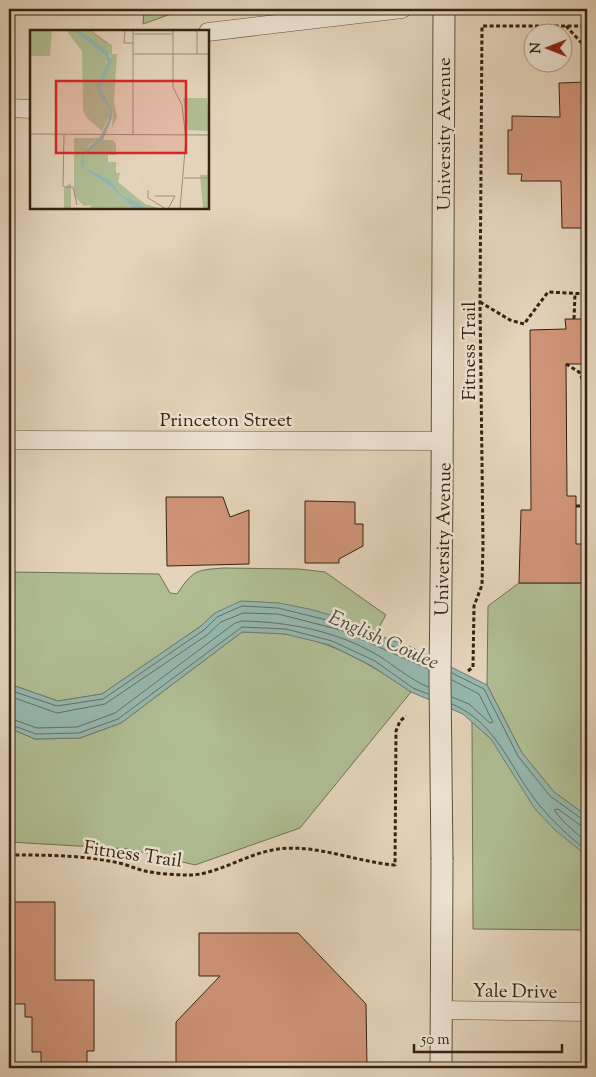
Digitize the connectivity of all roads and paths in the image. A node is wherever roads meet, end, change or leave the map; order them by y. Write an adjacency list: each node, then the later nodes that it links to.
1 (402, 9): 6 (street)
2 (444, 9): 18 (street, University Avenue)
3 (524, 26): 13 (path, Fitness Trail)
4 (574, 26): 5 (path)
5 (587, 26)
6 (209, 32)
7 (574, 35): 8 (path)
8 (587, 49)
9 (9, 108): 10 (street)
10 (30, 109)
11 (574, 294): 12 (path); 13 (path); 14 (path)
12 (587, 294)
13 (480, 302): 21 (path, Fitness Trail)
14 (574, 319)
15 (566, 364): 16 (path)
16 (587, 389)
17 (9, 440): 18 (street, Princeton Street)
18 (442, 441): 24 (street, University Avenue, bridge)
19 (576, 506): 20 (path)
20 (587, 506)
21 (468, 672)
22 (406, 716): 23 (path, Fitness Trail)
23 (9, 855)
24 (442, 1010): 25 (street, Yale Drive); 26 (street, University Avenue)
25 (587, 1012)
26 (441, 1068)

